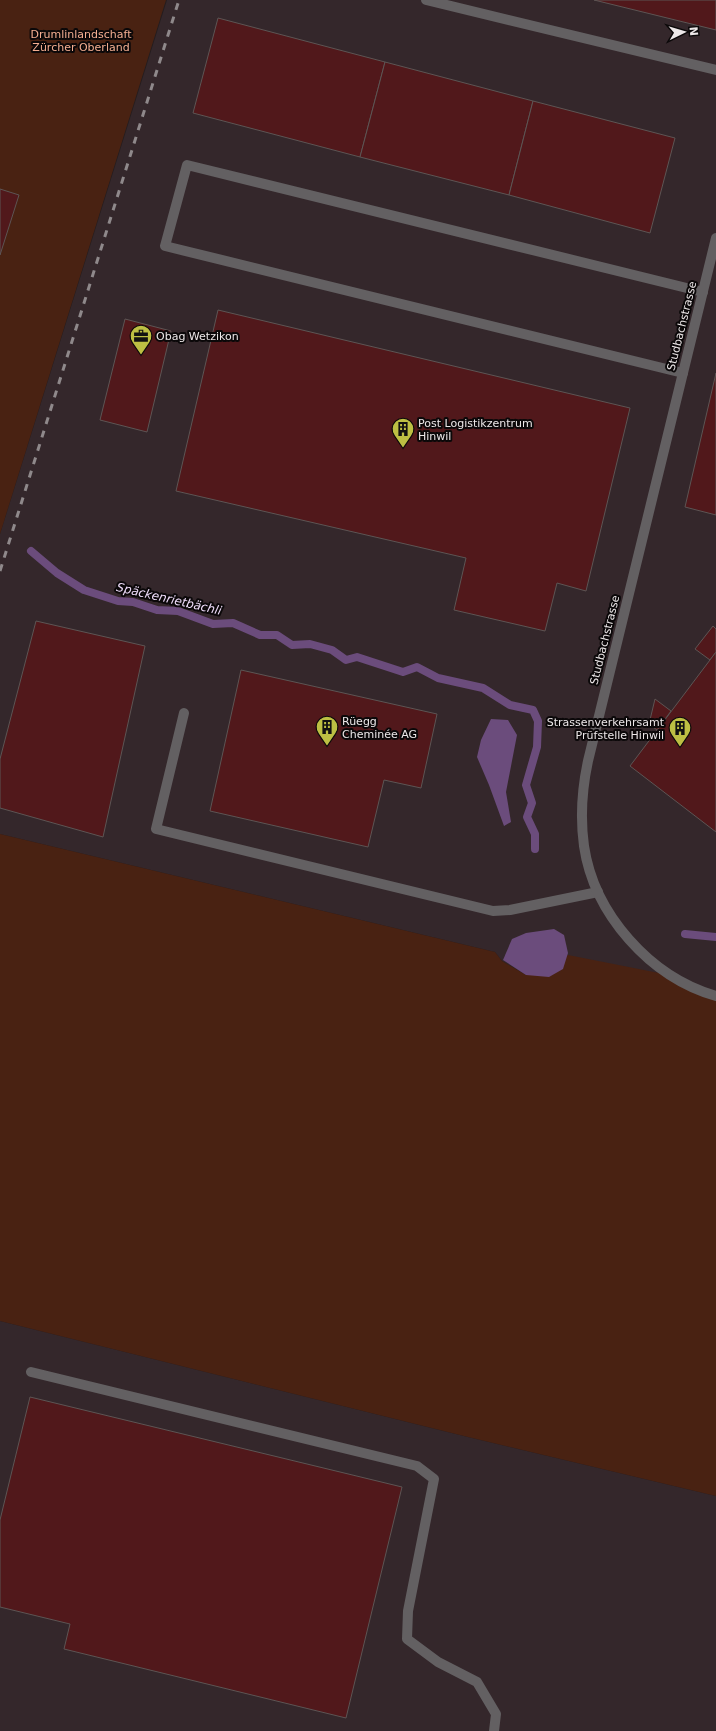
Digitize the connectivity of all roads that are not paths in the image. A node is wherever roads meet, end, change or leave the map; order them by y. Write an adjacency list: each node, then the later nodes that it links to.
1 (426, 0): 2 (street)
2 (716, 70)
3 (716, 238): 4 (street, Studbachstrasse)
4 (703, 292): 5 (street, Studbachstrasse); 5 (street)
5 (683, 373): 7 (street, Studbachstrasse)
6 (184, 713): 7 (street)
7 (598, 892): 8 (street, Studbachstrasse)
8 (716, 996)
9 (31, 1372): 10 (street)
10 (494, 1731)

